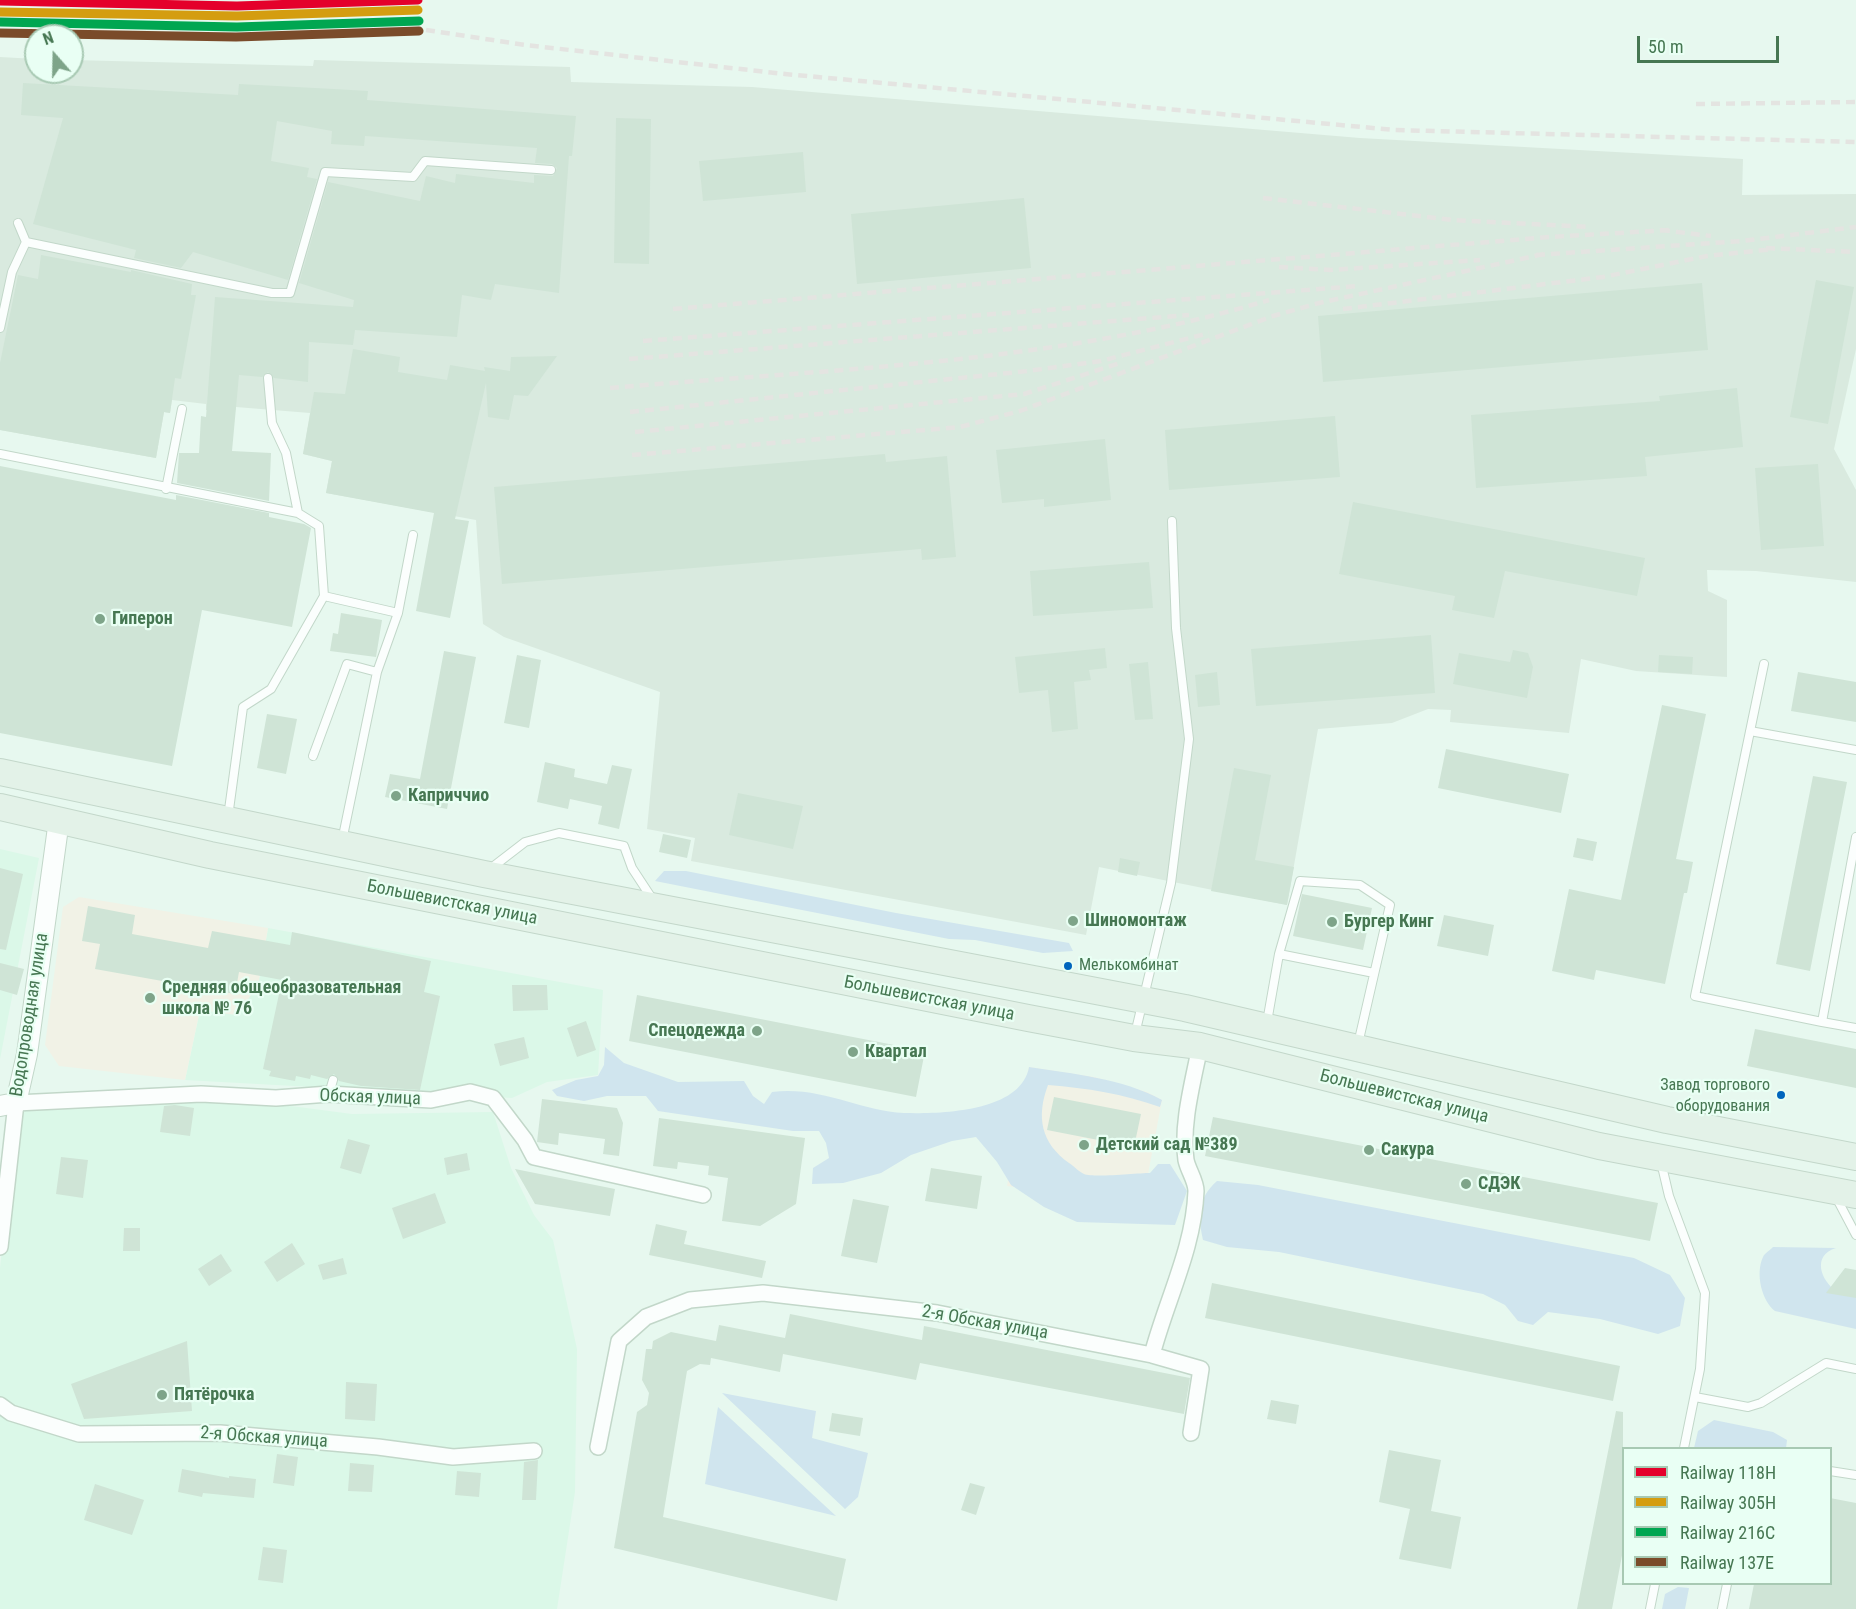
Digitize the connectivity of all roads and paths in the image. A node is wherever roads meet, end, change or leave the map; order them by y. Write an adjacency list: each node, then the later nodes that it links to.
1 (551, 170): 3 (lane)
2 (18, 223): 3 (lane)
3 (26, 242): 4 (lane)
4 (0, 328)
5 (268, 378): 9 (lane)
6 (182, 409): 8 (lane)
7 (0, 454): 8 (lane)
8 (166, 489): 9 (lane)
9 (298, 513): 12 (lane)
10 (1172, 521): 29 (lane)
11 (413, 535): 13 (lane)
12 (324, 596): 13 (lane); 21 (lane)
13 (398, 613): 15 (lane)
14 (1764, 664): 16 (lane)
15 (377, 672): 18 (lane); 24 (lane)
16 (1750, 731): 17 (lane); 30 (lane)
17 (1856, 750)
18 (313, 756)
19 (0, 772): 21 (highway, Большевистская улица)
20 (0, 807): 22 (highway, Большевистская улица)
21 (228, 818): 24 (highway, Большевистская улица)
22 (59, 820): 33 (highway, Большевистская улица); 36 (street, Водопроводная улица)
23 (1856, 837): 30 (lane)
24 (341, 843): 25 (highway, Большевистская улица)
25 (484, 874): 26 (highway, Большевистская улица); 26 (lane)
26 (658, 908): 29 (highway, Большевистская улица)
27 (1280, 954): 28 (lane); 28 (lane); 31 (lane)
28 (1374, 973): 35 (lane)
29 (1143, 1000): 31 (highway, Большевистская улица); 33 (lane)
30 (1822, 1022): 32 (lane)
31 (1266, 1027): 35 (highway, Большевистская улица)
32 (1856, 1029)
33 (1134, 1038): 34 (highway, Большевистская улица)
34 (1200, 1046): 38 (highway, Большевистская улица); 43 (street)
35 (1357, 1048): 37 (highway, Большевистская улица)
36 (8, 1104): 40 (street, Обская улица); 42 (street, Водопроводная улица)
37 (1856, 1156)
38 (1660, 1158): 39 (highway, Большевистская улица); 45 (lane)
39 (1844, 1193): 41 (lane)
40 (703, 1195)
41 (1856, 1235)
42 (0, 1247)
43 (1152, 1355): 47 (street, 2-я Обская улица); 48 (street, 2-я Обская улица)
44 (1856, 1369): 45 (lane)
45 (1695, 1397): 49 (lane)
46 (0, 1405): 50 (street, 2-я Обская улица)
47 (1191, 1433)
48 (598, 1447)
49 (1684, 1447)
50 (534, 1451)
51 (1832, 1471): 52 (lane)
52 (1856, 1475)
53 (1655, 1585): 55 (lane)
54 (1727, 1585): 56 (lane)
55 (1650, 1609)
56 (1722, 1609)

